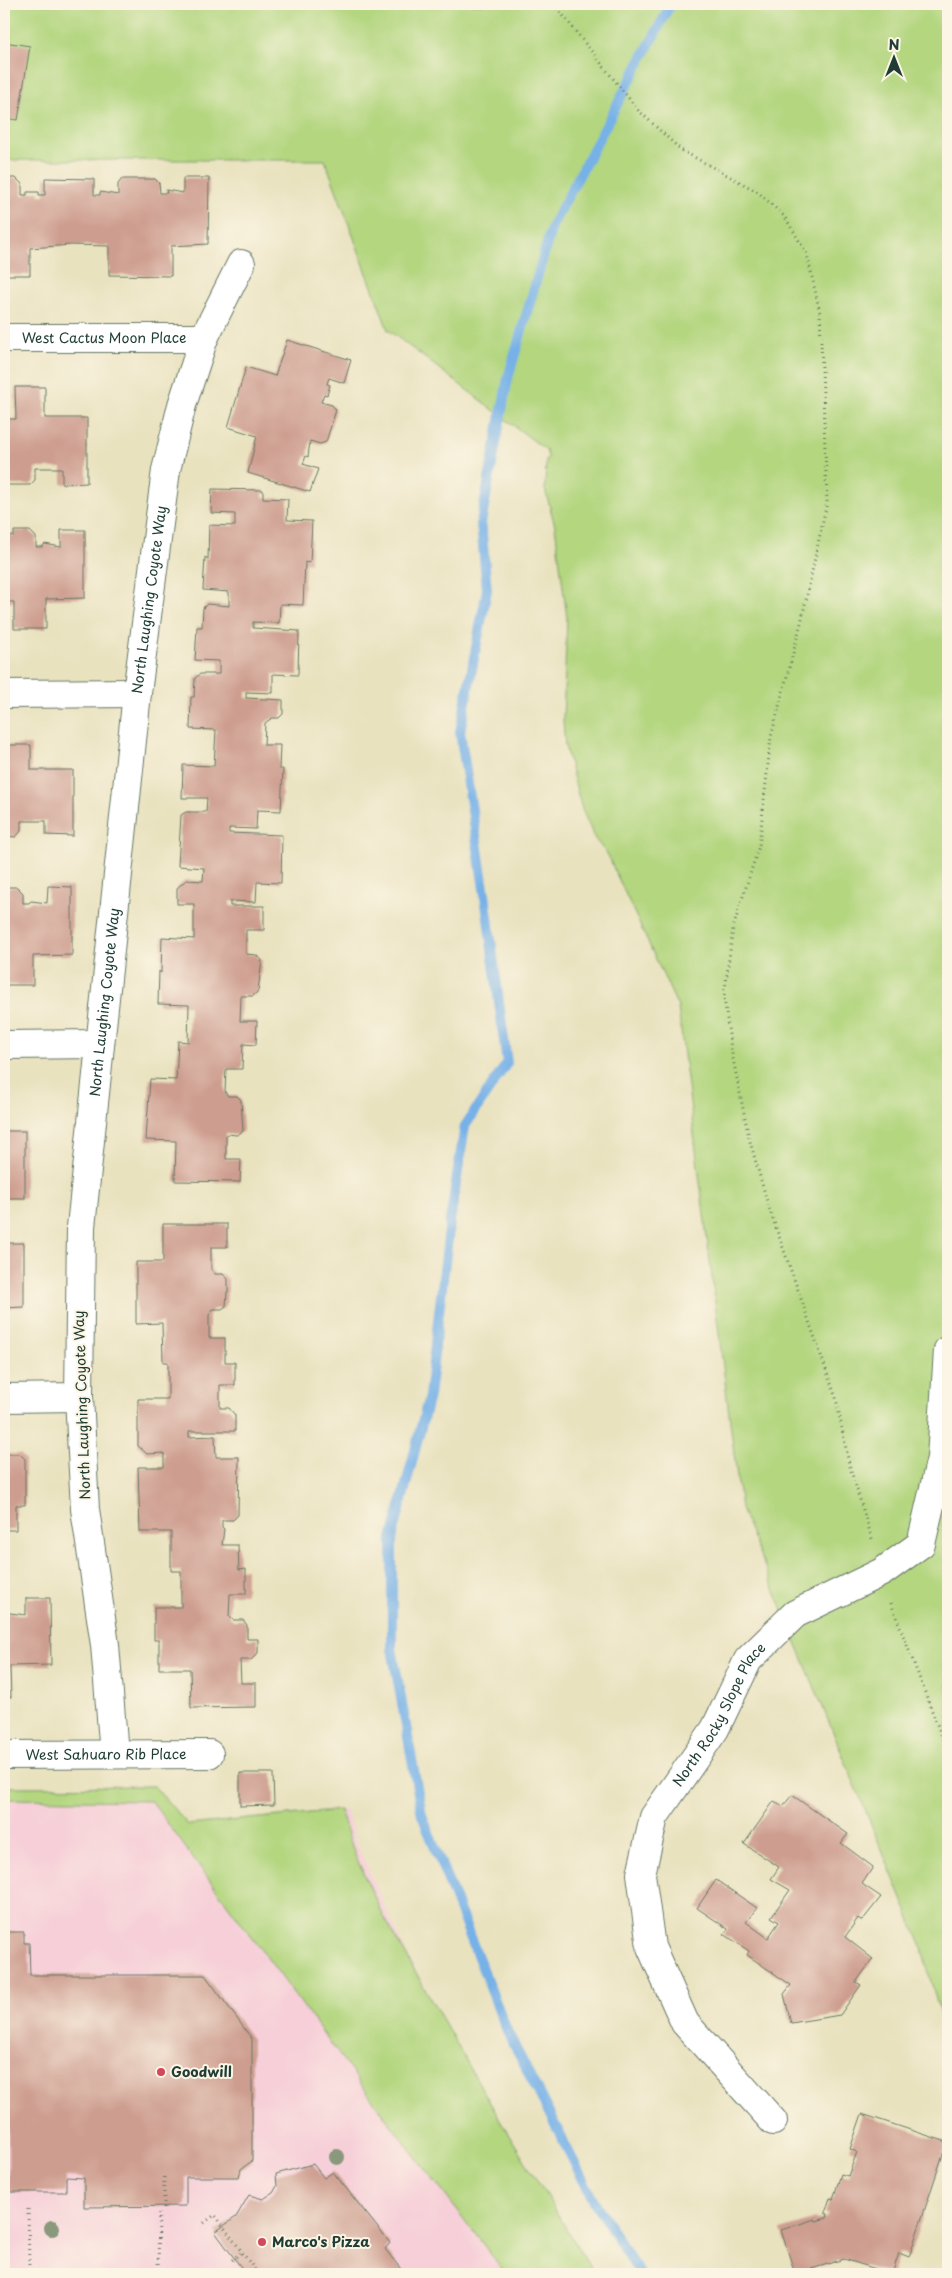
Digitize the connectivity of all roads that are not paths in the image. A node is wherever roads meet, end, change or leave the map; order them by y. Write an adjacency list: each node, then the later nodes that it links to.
1 (241, 264): 3 (street, North Laughing Coyote Way)
2 (4, 338): 3 (street, West Cactus Moon Place)
3 (204, 338): 4 (street, North Laughing Coyote Way)
4 (137, 693): 5 (street); 6 (street, North Laughing Coyote Way)
5 (4, 694)
6 (100, 1044): 7 (street); 9 (street, North Laughing Coyote Way)
7 (4, 1045)
8 (948, 1350): 14 (street, North Rocky Slope Place)
9 (79, 1397): 10 (street); 11 (street, North Laughing Coyote Way)
10 (4, 1398)
11 (114, 1754): 12 (street, West Sahuaro Rib Place); 13 (street, West Sahuaro Rib Place)
12 (210, 1754)
13 (4, 1755)
14 (773, 2122)

